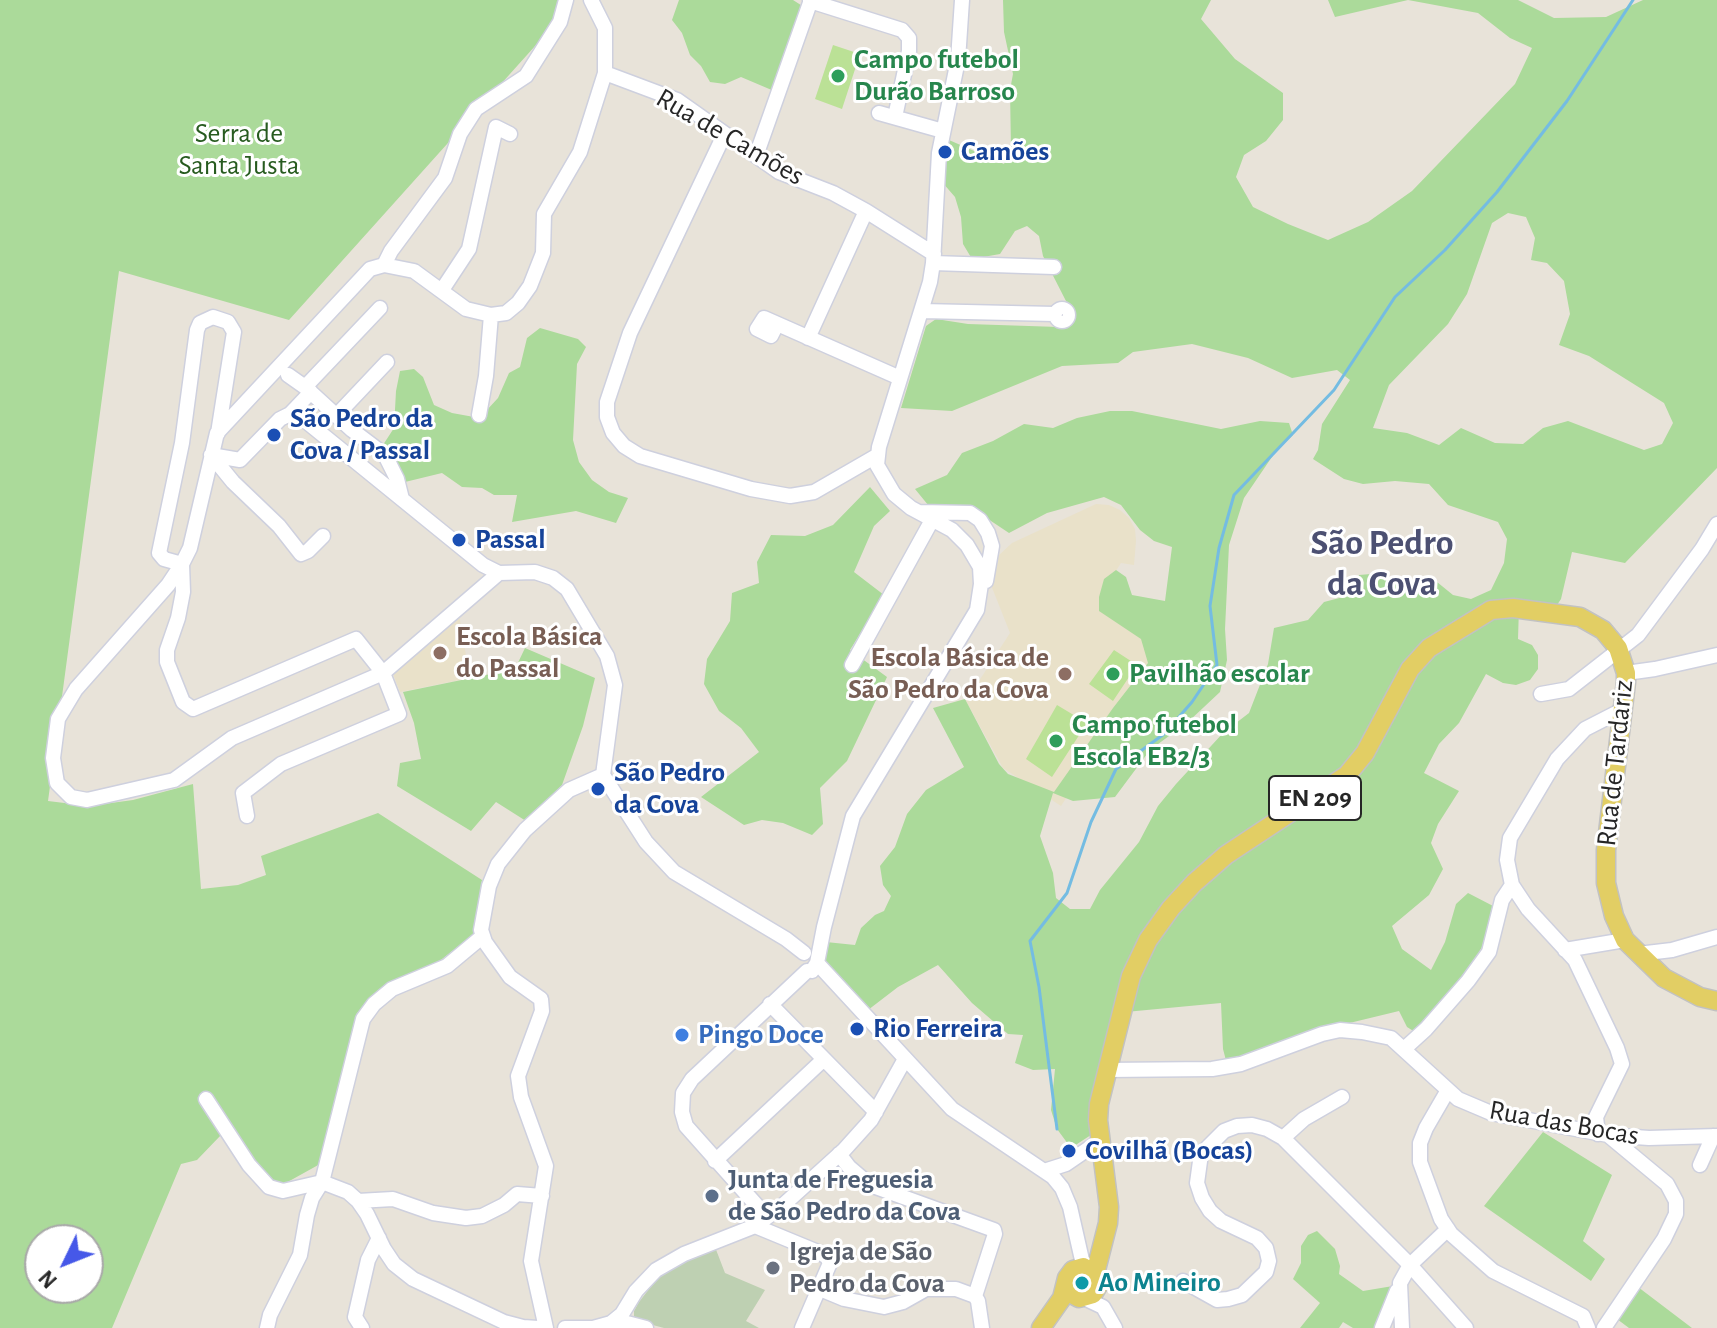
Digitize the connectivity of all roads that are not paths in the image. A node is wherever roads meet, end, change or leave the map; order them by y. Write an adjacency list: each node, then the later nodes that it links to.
1 (566, 0): 14 (street)
2 (591, 0): 5 (street)
3 (810, 0): 7 (street); 11 (street)
4 (962, 0): 8 (street)
5 (605, 73): 10 (street, Rua de Camões); 20 (street)
6 (879, 113): 7 (street)
7 (895, 117): 8 (street)
8 (943, 131): 13 (street)
9 (510, 134): 16 (street)
10 (724, 135): 11 (street, Rua de Camões); 34 (street)
11 (756, 156): 12 (street, Rua de Camões)
12 (866, 211): 13 (street, Rua de Camões); 22 (street)
13 (933, 258): 15 (street); 18 (street)
14 (384, 265): 16 (street); 28 (street)
15 (1054, 267)
16 (442, 290): 20 (street)
17 (380, 308): 27 (street)
18 (922, 311): 19 (street); 25 (street)
19 (1055, 314)
20 (491, 315): 30 (street)
21 (777, 324): 22 (street)
22 (808, 338): 25 (street)
23 (387, 362): 31 (street)
24 (288, 375): 27 (street)
25 (900, 378): 34 (street)
26 (227, 381): 28 (street); 32 (street); 41 (street)
27 (308, 389): 29 (street); 31 (street)
28 (257, 390): 32 (street)
29 (290, 414): 33 (street); 35 (street)
30 (479, 415)
31 (336, 416): 35 (street)
32 (217, 433): 33 (street)
33 (211, 455): 40 (street); 41 (street)
34 (878, 455): 37 (street)
35 (402, 500): 42 (street)
36 (970, 513): 37 (street); 39 (street); 43 (street)
37 (926, 516): 39 (street); 46 (street)
38 (1717, 524): 44 (street)
39 (952, 530): 43 (street)
40 (323, 536)
41 (182, 564): 47 (street); 47 (street)
42 (499, 573): 47 (street); 51 (street)
43 (977, 610): 58 (street)
44 (1618, 648): 48 (main road, Rua de Tardariz); 49 (street); 64 (main road, Rua de Tardariz / EN 209)
45 (1717, 655): 48 (street)
46 (852, 665)
47 (383, 673): 52 (street)
48 (1626, 673): 50 (main road, Rua de Tardariz)
49 (1541, 694)
50 (1622, 710): 53 (street); 56 (main road, Rua de Tardariz)
51 (603, 775): 54 (street); 58 (street)
52 (247, 816)
53 (1512, 885): 57 (street); 61 (street)
54 (483, 936): 77 (street); 78 (street)
55 (1717, 937): 56 (street)
56 (1632, 947): 57 (street); 59 (main road, Rua de Tardariz)
57 (1565, 950): 69 (street)
58 (806, 964): 60 (street); 63 (street)
59 (1717, 1001)
60 (770, 1004): 62 (street); 74 (street)
61 (1404, 1049): 64 (street, Rua das Bocas); 65 (street, Rua das Bocas)
62 (824, 1059): 68 (street); 74 (street)
63 (905, 1059): 68 (street); 76 (street)
64 (1106, 1070): 72 (main road, Rua de Tardariz / EN 209)
65 (1448, 1090): 69 (street, Rua das Bocas); 81 (street)
66 (1342, 1097): 71 (street)
67 (206, 1099): 77 (street)
68 (876, 1112): 73 (street)
69 (1603, 1134): 70 (street, Rua das Bocas); 104 (street)
70 (1715, 1136): 75 (street)
71 (1283, 1138): 83 (street); 85 (street)
72 (1101, 1140): 76 (street); 84 (main road, Rua de Tardariz / EN 209)
73 (839, 1154): 80 (street); 88 (street)
74 (715, 1161): 80 (street)
75 (1700, 1165)
76 (1044, 1171): 84 (street)
77 (322, 1182): 79 (street); 92 (street)
78 (542, 1196): 79 (street); 95 (street)
79 (358, 1201): 82 (street)
80 (761, 1221): 87 (street); 90 (street)
81 (1448, 1229): 83 (street); 89 (street)
82 (379, 1238): 93 (street); 94 (street)
83 (1410, 1265): 86 (street); 103 (street)
84 (1083, 1279): 91 (street); 100 (main road)
85 (1183, 1281)
86 (1400, 1283): 101 (street); 102 (street)
87 (820, 1289): 88 (street); 98 (street)
88 (975, 1296): 99 (street)
89 (1585, 1322): 104 (street)
90 (611, 1323): 96 (street); 97 (street)
91 (1113, 1323)
92 (267, 1328)
93 (362, 1328)
94 (538, 1328)
95 (546, 1328)
96 (565, 1328)
97 (646, 1328)
98 (802, 1328)
99 (982, 1328)
100 (1041, 1328)
101 (1382, 1328)
102 (1402, 1328)
103 (1466, 1328)
104 (1604, 1328)

